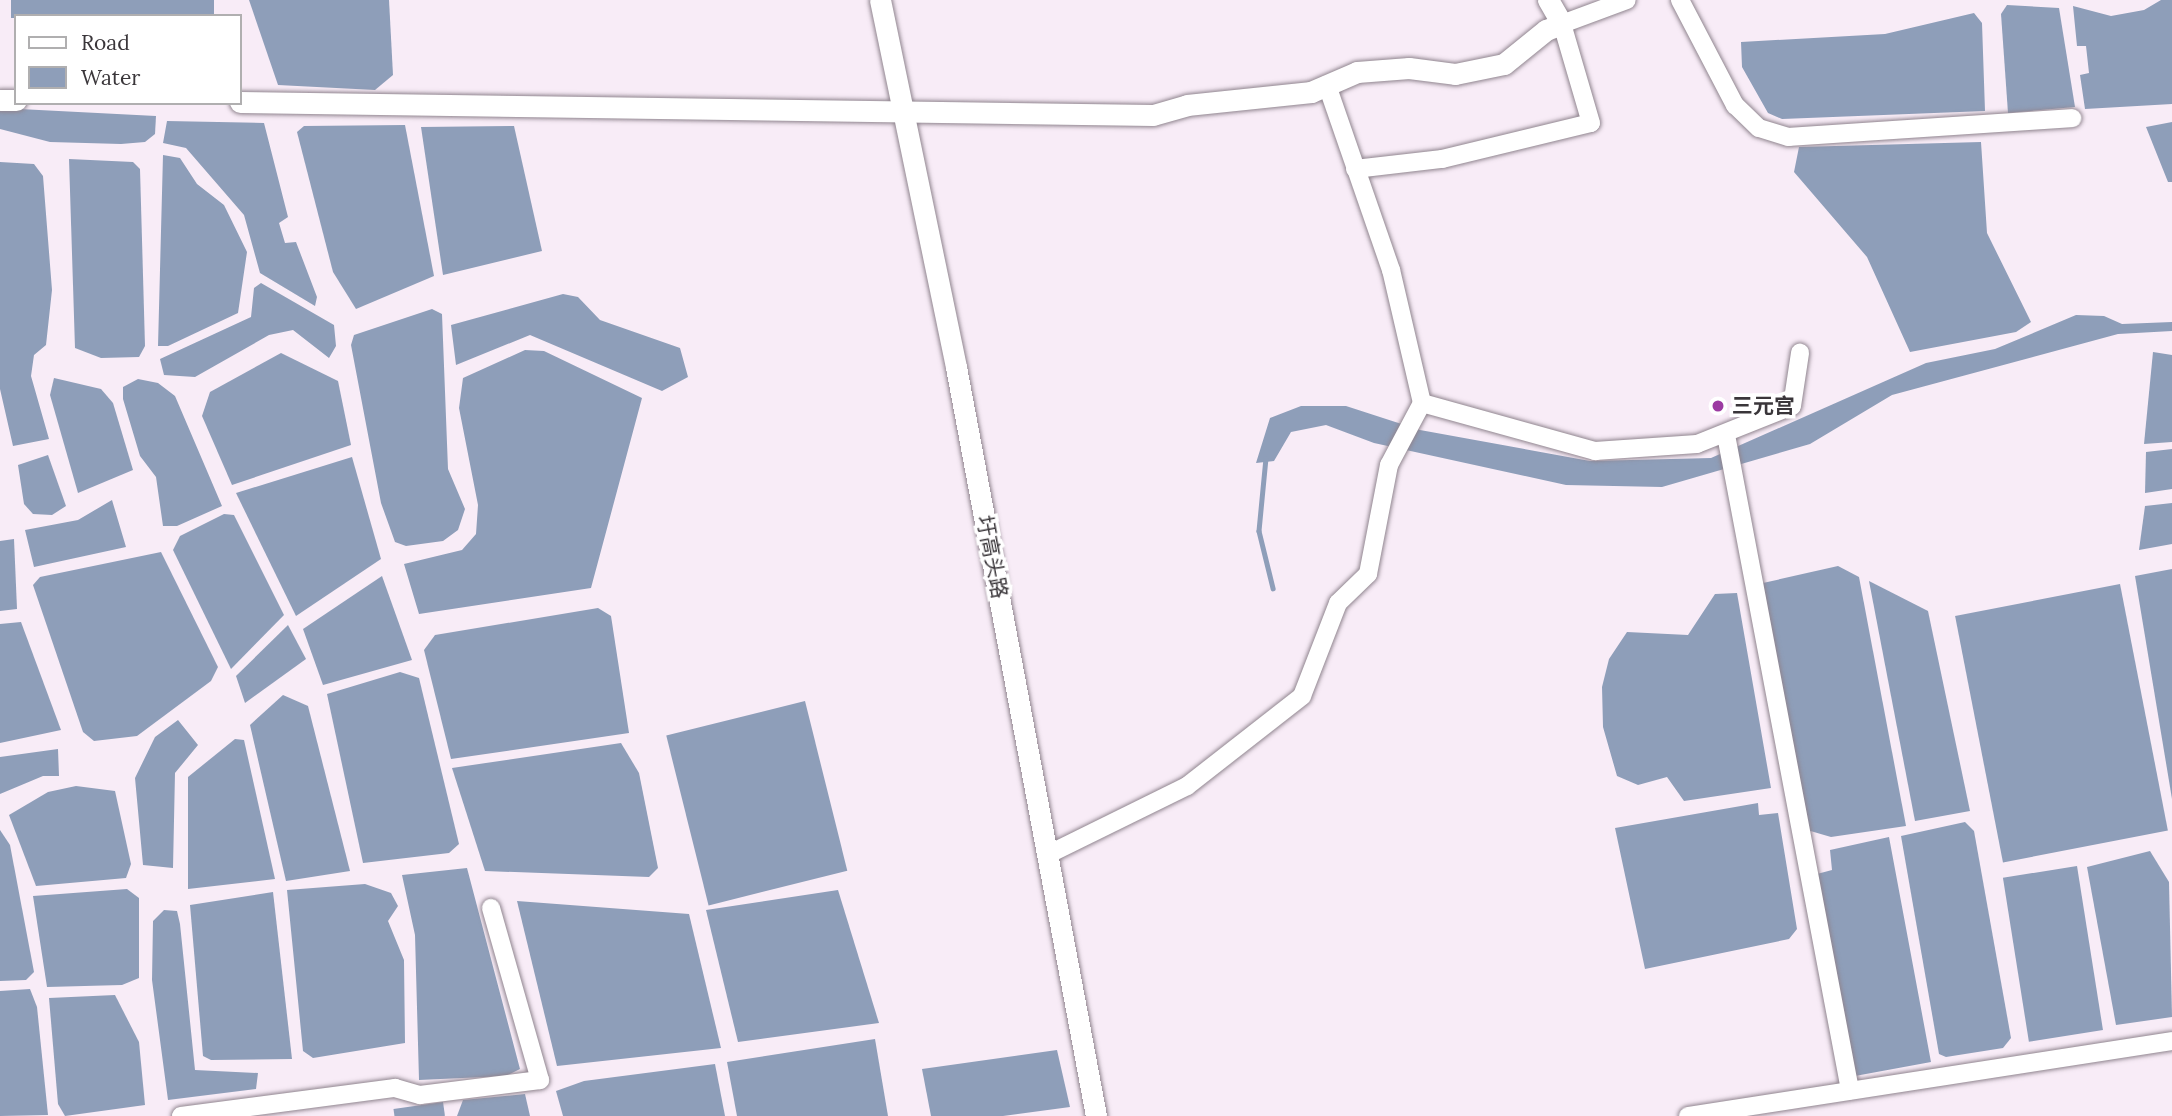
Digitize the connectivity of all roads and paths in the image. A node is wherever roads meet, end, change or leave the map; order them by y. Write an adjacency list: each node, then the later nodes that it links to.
1 (880, 0): 8 (street, 圩高头路)
2 (1548, 0): 5 (street)
3 (1627, 0): 5 (street)
4 (1680, 0): 9 (street)
5 (1562, 24): 6 (street); 10 (street)
6 (1326, 85): 8 (street); 10 (street)
7 (242, 103): 8 (street)
8 (903, 108): 14 (street, 圩高头路)
9 (2072, 118)
10 (1355, 169): 12 (street)
11 (1800, 353): 13 (street)
12 (1422, 403): 13 (street); 14 (street)
13 (1728, 442): 17 (street)
14 (1048, 855): 19 (street, 圩高头路)
15 (491, 908): 18 (street)
16 (2172, 1041): 17 (street)
17 (1850, 1090): 20 (street)
18 (181, 1116)
19 (1096, 1116)
20 (1688, 1116)

